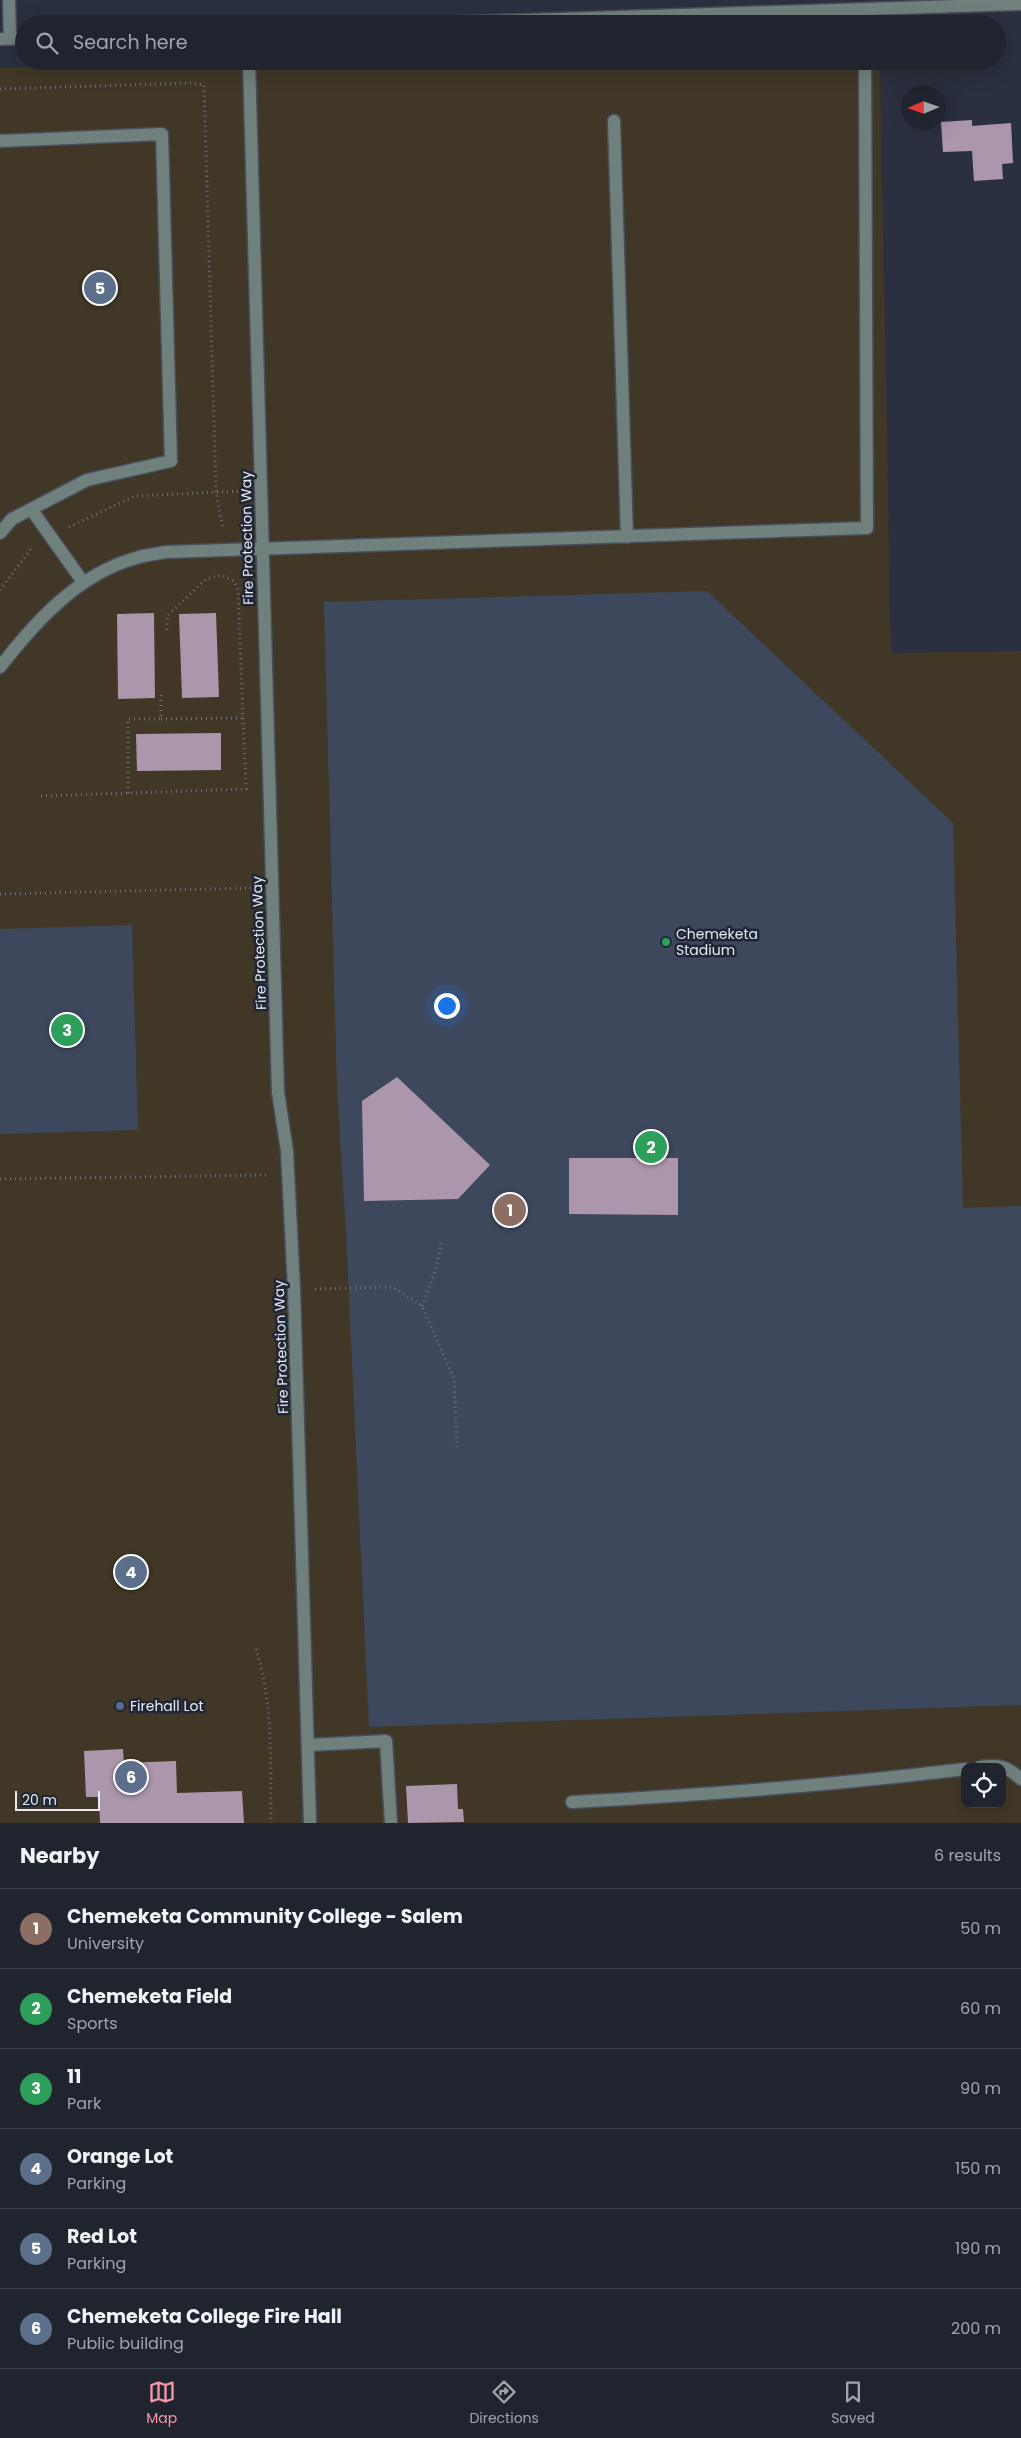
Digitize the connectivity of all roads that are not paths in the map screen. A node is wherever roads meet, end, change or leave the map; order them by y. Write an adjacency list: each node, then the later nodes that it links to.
1 (9, 0): 7 (street)
2 (953, 3): 3 (street); 4 (street)
3 (1021, 4)
4 (864, 9): 5 (street); 6 (street)
5 (680, 15)
6 (864, 15)
7 (5, 38)
8 (249, 70): 15 (street, Fire Protection Way)
9 (865, 70): 14 (street)
10 (614, 122): 14 (street)
11 (0, 140): 12 (street)
12 (31, 509): 13 (street); 16 (street)
13 (0, 532)
14 (627, 537): 15 (street)
15 (262, 550): 16 (street); 18 (street, Fire Protection Way)
16 (83, 582): 17 (street)
17 (0, 668)
18 (308, 1744): 23 (street, Fire Protection Way); 24 (street)
19 (1006, 1768): 21 (street)
20 (961, 1769): 22 (street)
21 (1021, 1779)
22 (572, 1802)
23 (310, 1823)
24 (391, 1823)

